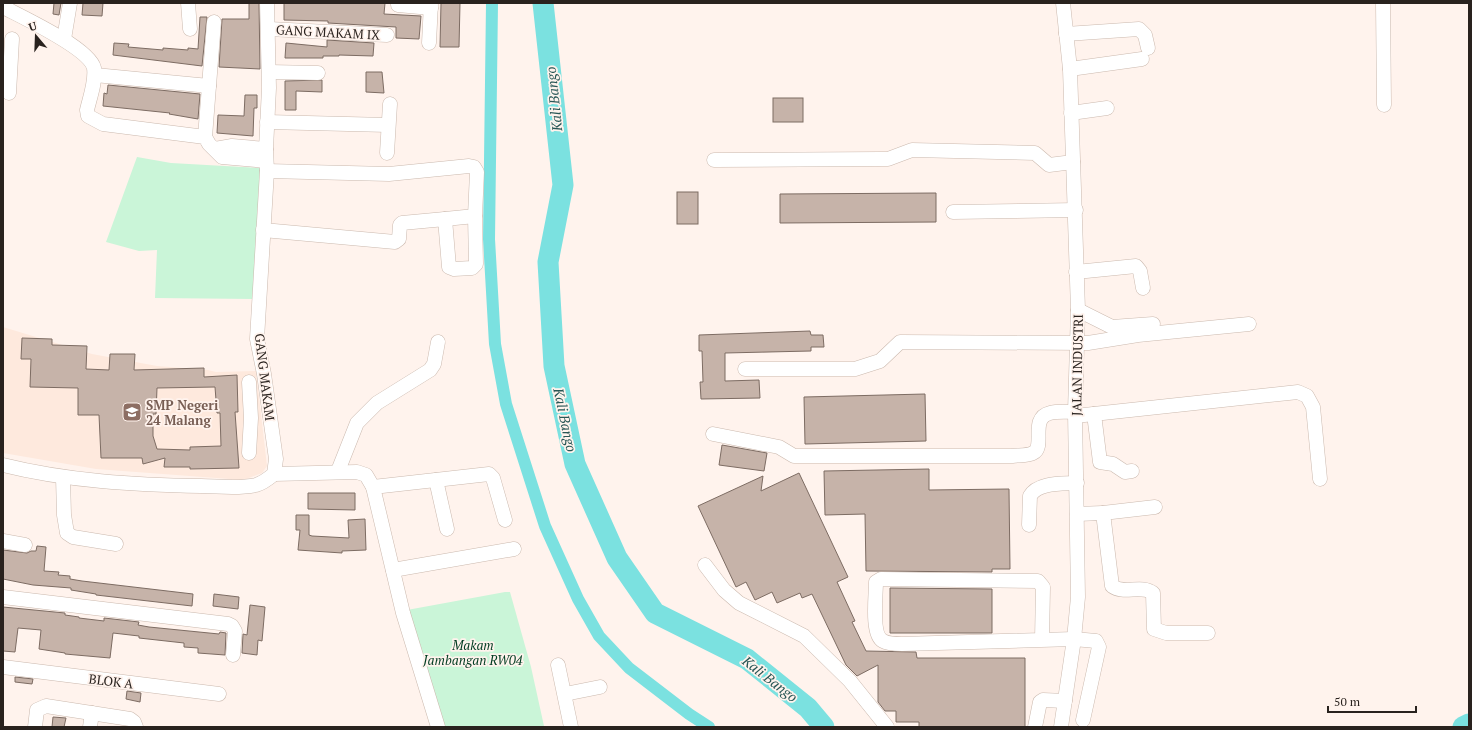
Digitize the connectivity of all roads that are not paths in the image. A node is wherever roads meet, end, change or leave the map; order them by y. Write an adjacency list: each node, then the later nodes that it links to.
1 (70, 3): 15 (street)
2 (188, 3): 10 (street)
3 (267, 3): 11 (street, GANG MAKAM)
4 (398, 3): 7 (street)
5 (1063, 3): 12 (street, JALAN INDUSTRI)
6 (1383, 3): 25 (street)
7 (431, 5): 16 (street)
8 (12, 8): 15 (street)
9 (214, 22): 22 (street)
10 (190, 29)
11 (268, 29): 13 (street, GANG MAKAM IX); 19 (street, GANG MAKAM)
12 (1066, 34): 18 (street, JALAN INDUSTRI); 18 (street)
13 (387, 35)
14 (12, 39): 17 (street)
15 (64, 39): 21 (street)
16 (429, 43)
17 (7, 60): 23 (street)
18 (1070, 69): 27 (street, JALAN INDUSTRI)
19 (269, 72): 20 (street); 28 (street, GANG MAKAM)
20 (318, 73)
21 (95, 75): 22 (street); 30 (street)
22 (209, 86): 30 (street)
23 (10, 94)
24 (390, 104): 29 (street)
25 (1384, 105)
26 (1107, 108): 27 (street)
27 (1071, 113): 34 (street, JALAN INDUSTRI)
28 (268, 122): 29 (street); 32 (street, GANG MAKAM)
29 (388, 125): 31 (street)
30 (205, 137): 32 (street)
31 (387, 153)
32 (266, 160): 37 (street); 39 (street, GANG MAKAM)
33 (714, 160): 34 (street)
34 (1073, 162): 35 (street, JALAN INDUSTRI)
35 (1076, 210): 36 (street); 40 (street, JALAN INDUSTRI)
36 (953, 212)
37 (475, 216): 38 (street); 38 (street)
38 (445, 219): 39 (street)
39 (263, 230): 50 (street, GANG MAKAM)
40 (1076, 272): 41 (street); 42 (street, JALAN INDUSTRI)
41 (1143, 288)
42 (1078, 310): 44 (street, JALAN INDUSTRI); 44 (street)
43 (438, 342): 54 (street)
44 (1077, 343): 45 (street); 47 (street, JALAN INDUSTRI)
45 (745, 369)
46 (249, 382): 49 (street)
47 (1075, 414): 48 (street); 51 (street); 60 (street, JALAN INDUSTRI)
48 (1094, 414): 55 (street); 58 (street)
49 (251, 418): 50 (street); 52 (street)
50 (270, 418): 56 (street, GANG MAKAM)
51 (713, 434)
52 (249, 453)
53 (3, 465): 57 (street)
54 (338, 471): 56 (street); 61 (street)
55 (1132, 471)
56 (274, 474): 57 (street)
57 (63, 476): 69 (street)
58 (1320, 479)
59 (436, 480): 61 (street); 65 (street); 67 (street)
60 (1077, 483): 64 (street, JALAN INDUSTRI); 66 (street)
61 (373, 487): 73 (street)
62 (1155, 507): 63 (street)
63 (1103, 513): 64 (street); 75 (street)
64 (1078, 514): 76 (street, JALAN INDUSTRI)
65 (505, 520)
66 (1029, 525)
67 (447, 528)
68 (3, 541): 70 (street)
69 (116, 544)
70 (25, 545)
71 (514, 549): 73 (street)
72 (705, 565): 92 (street)
73 (393, 570): 90 (street)
74 (3, 597): 78 (street)
75 (1208, 633)
76 (1074, 639): 77 (street); 84 (street, JALAN INDUSTRI); 86 (street)
77 (1042, 640): 77 (street)
78 (233, 655)
79 (558, 665): 83 (street)
80 (3, 667): 82 (street, BLOK A)
81 (600, 687): 83 (street)
82 (219, 694)
83 (565, 694): 91 (street)
84 (1064, 701): 93 (street); 94 (street, JALAN INDUSTRI)
85 (92, 713): 87 (street); 88 (street); 89 (street)
86 (1083, 720)
87 (35, 727)
88 (90, 727)
89 (136, 727)
90 (438, 727)
91 (571, 727)
92 (887, 727)
93 (1035, 727)
94 (1061, 727)

